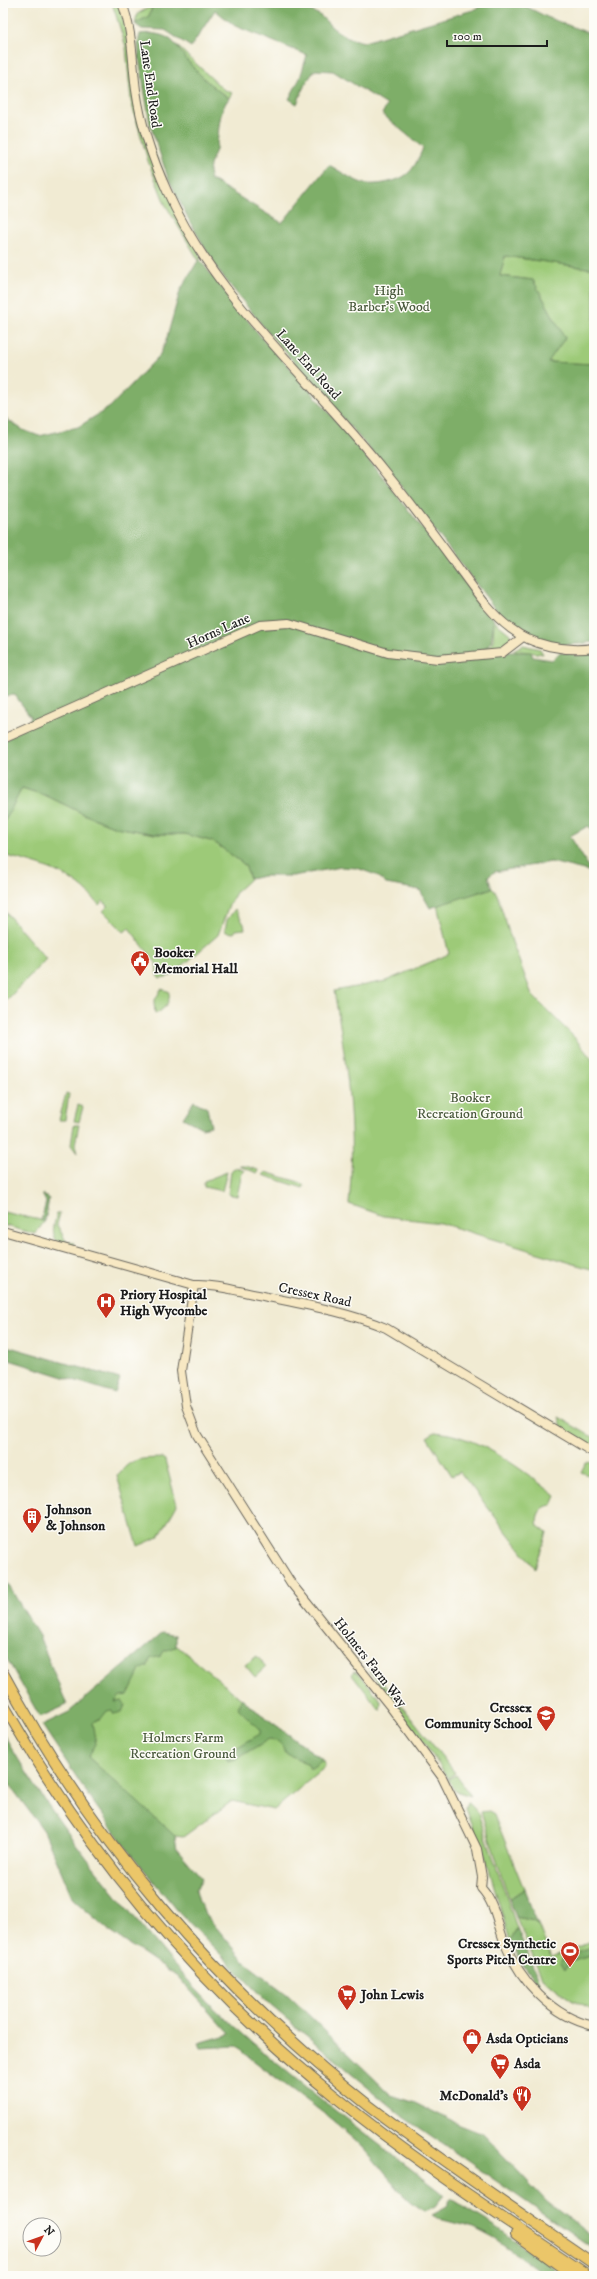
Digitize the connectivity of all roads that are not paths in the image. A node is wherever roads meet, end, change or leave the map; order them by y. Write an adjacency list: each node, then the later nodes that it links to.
1 (122, 3): 2 (street, Lane End Road)
2 (523, 637): 3 (street, Lane End Road); 4 (street, Horns Lane)
3 (594, 648)
4 (3, 739)
5 (3, 1231): 6 (street, Cressex Road)
6 (194, 1285): 7 (street, Cressex Road); 10 (street, Holmers Farm Way)
7 (594, 1453)
8 (3, 1673): 12 (highway)
9 (3, 1704): 11 (highway)
10 (594, 2026)
11 (426, 2164): 13 (highway); 14 (highway)
12 (594, 2264)
13 (574, 2276)
14 (589, 2276)

